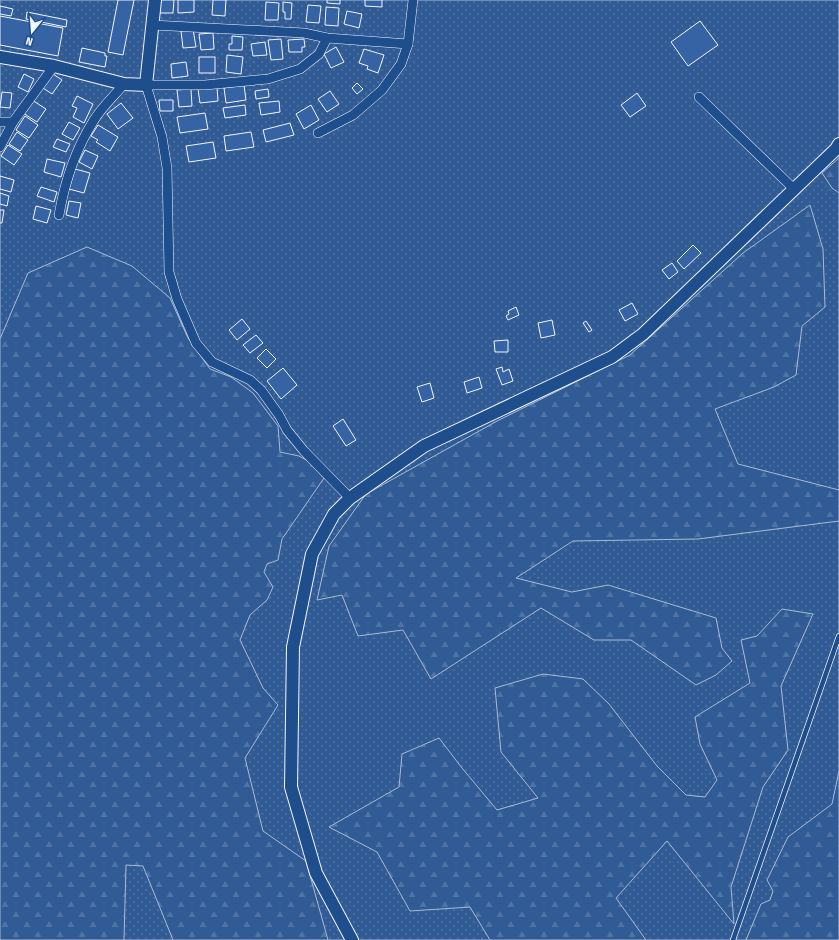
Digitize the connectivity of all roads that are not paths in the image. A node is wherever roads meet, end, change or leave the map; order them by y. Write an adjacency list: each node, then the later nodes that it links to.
1 (155, 0): 3 (street)
2 (413, 0): 5 (street)
3 (152, 25): 4 (street); 9 (street)
4 (327, 38): 5 (street); 9 (street)
5 (408, 44): 13 (street)
6 (0, 57): 7 (street)
7 (54, 66): 8 (street); 12 (street)
8 (124, 84): 9 (street); 17 (street)
9 (146, 85): 18 (street)
10 (699, 97): 16 (street)
11 (0, 122): 12 (street)
12 (13, 122): 15 (street)
13 (318, 133)
14 (839, 144): 16 (street)
15 (0, 147)
16 (794, 189): 18 (street)
17 (59, 214)
18 (350, 498): 20 (street)
19 (839, 636): 21 (lane)
20 (352, 940)
21 (733, 940)

